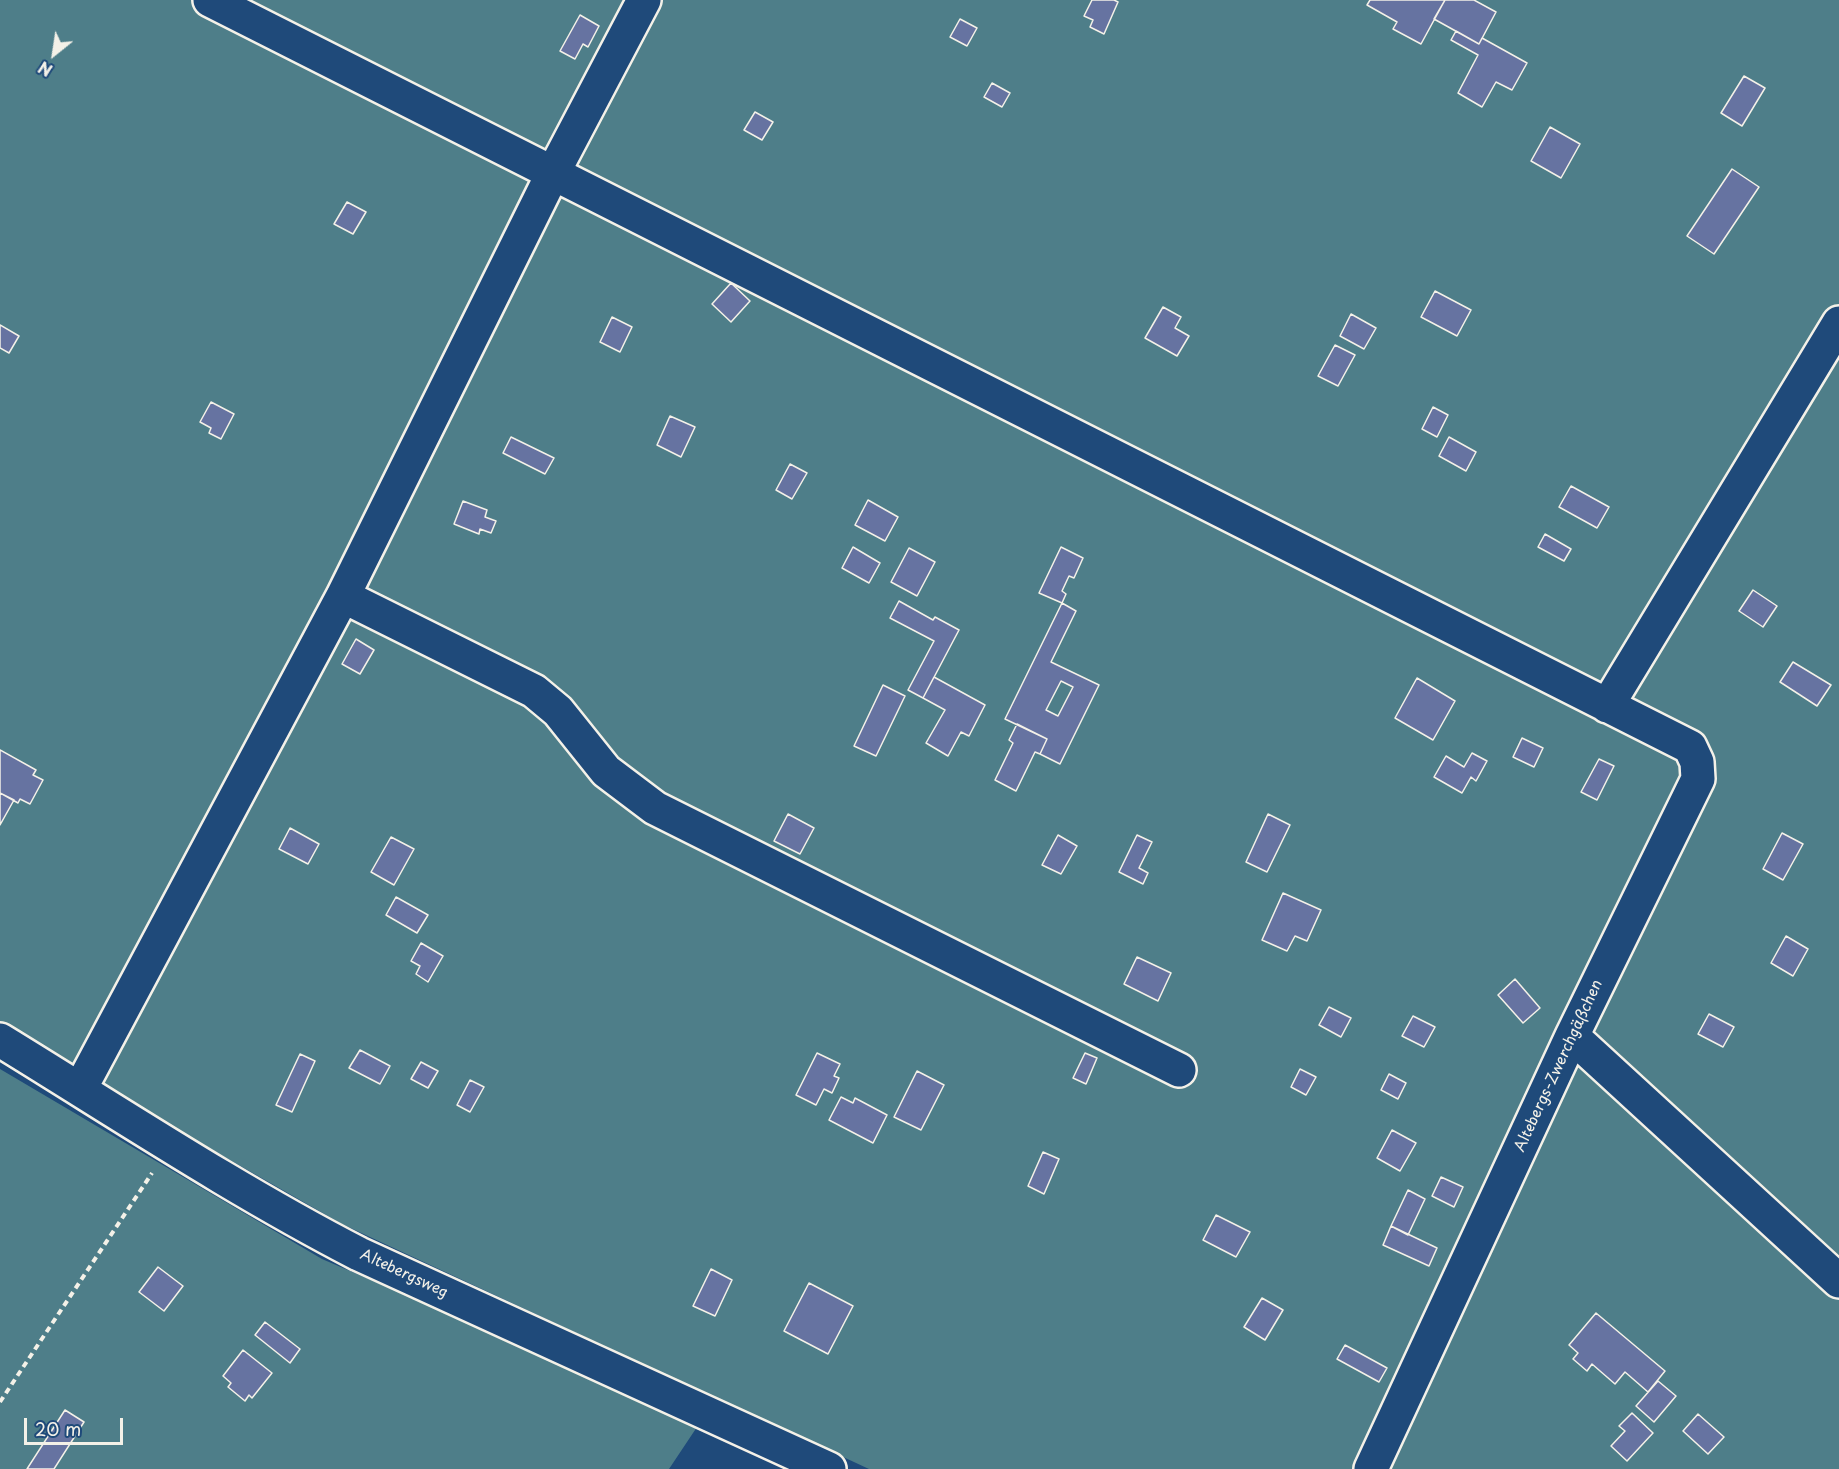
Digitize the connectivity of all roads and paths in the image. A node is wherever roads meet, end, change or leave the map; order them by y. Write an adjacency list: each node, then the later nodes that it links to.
1 (210, 0): 3 (lane, Altebergs-Zwerchgäßchen)
2 (644, 0): 3 (lane)
3 (553, 173): 5 (lane); 6 (lane, Altebergs-Zwerchgäßchen)
4 (1839, 323): 6 (lane)
5 (343, 596): 9 (lane); 10 (lane)
6 (1607, 706): 7 (lane, Altebergs-Zwerchgäßchen)
7 (1572, 1036): 12 (lane); 15 (lane, Altebergs-Zwerchgäßchen)
8 (0, 1040): 10 (lane, Altebergsweg)
9 (1179, 1070)
10 (80, 1089): 11 (lane, Altebergsweg)
11 (170, 1145): 13 (path); 14 (lane, Altebergsweg)
12 (1839, 1281)
13 (0, 1402)
14 (829, 1469)
15 (1371, 1469)

